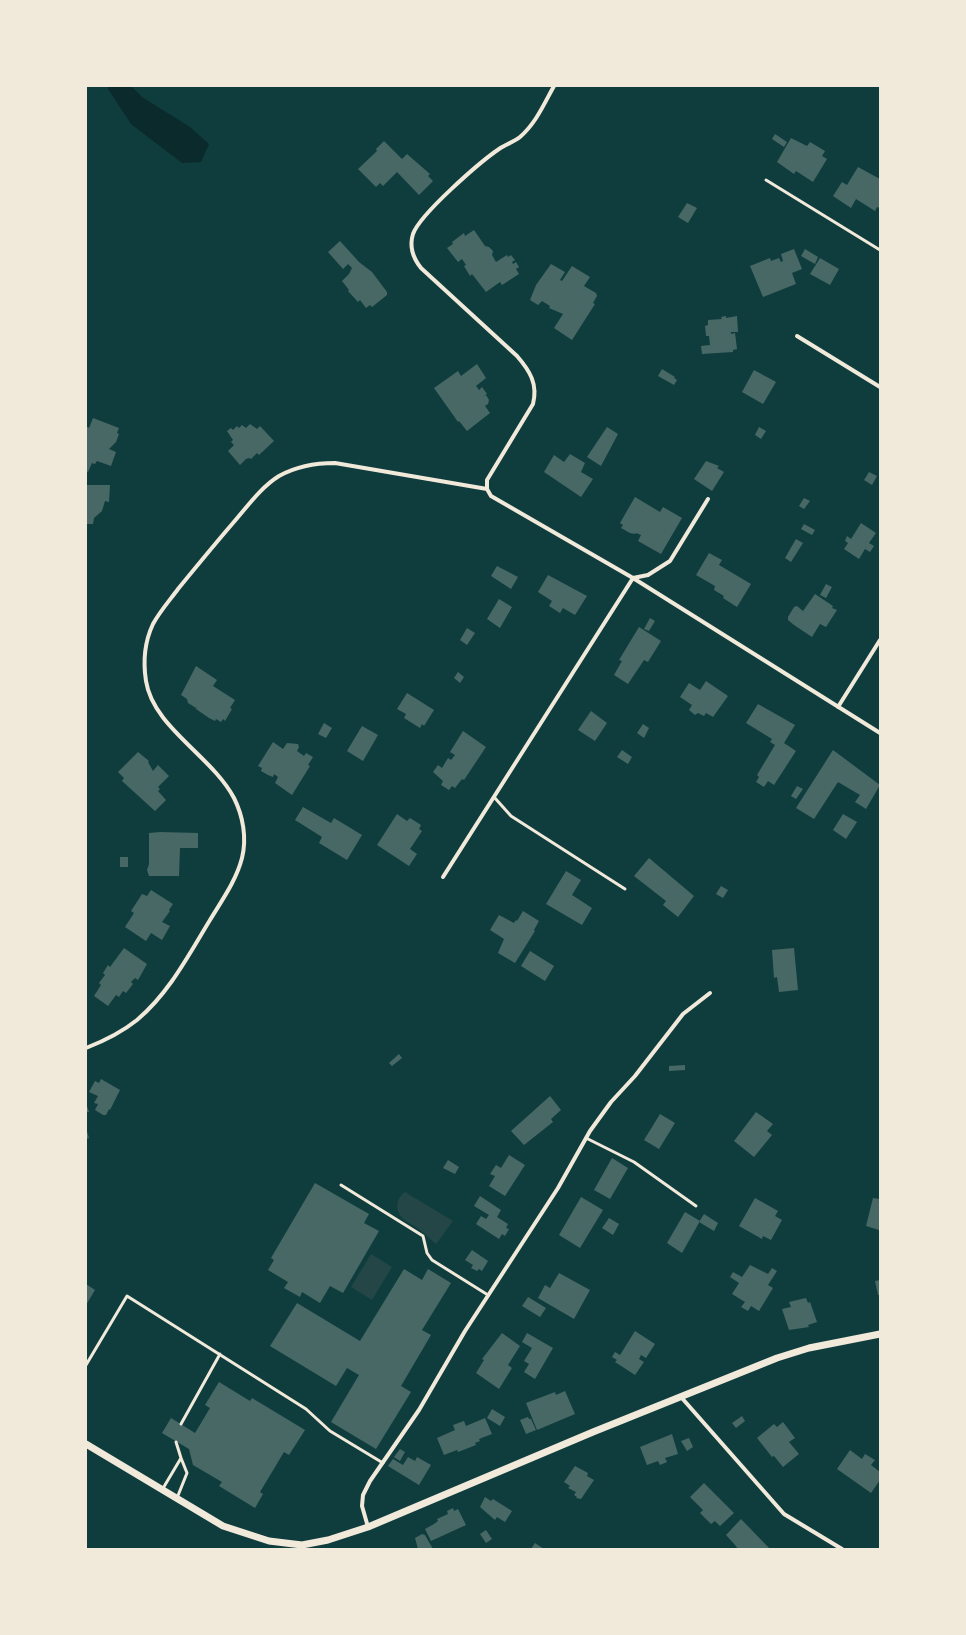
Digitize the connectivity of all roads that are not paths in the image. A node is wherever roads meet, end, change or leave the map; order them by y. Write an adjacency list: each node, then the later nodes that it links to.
1 (554, 86): 6 (street)
2 (766, 180): 3 (lane)
3 (880, 250)
4 (797, 336): 5 (street)
5 (880, 387)
6 (487, 489): 8 (street); 16 (street)
7 (708, 499): 8 (street)
8 (633, 578): 10 (street); 12 (street)
9 (880, 640): 10 (street)
10 (838, 707): 11 (street)
11 (880, 733)
12 (494, 797): 13 (street); 14 (lane)
13 (443, 877)
14 (625, 889)
15 (710, 993): 17 (street)
16 (86, 1048)
17 (586, 1138): 19 (lane); 20 (street)
18 (341, 1185): 20 (lane)
19 (696, 1206)
20 (488, 1296): 29 (street)
21 (880, 1334): 24 (street)
22 (220, 1354): 23 (lane); 25 (lane); 29 (lane)
23 (86, 1365)
24 (681, 1397): 32 (street); 34 (street)
25 (180, 1424)
26 (176, 1442): 28 (lane)
27 (86, 1444): 30 (street)
28 (181, 1458): 30 (lane); 31 (lane)
29 (383, 1463): 32 (street)
30 (162, 1490): 31 (street)
31 (177, 1498): 33 (street)
32 (368, 1527): 33 (street)
33 (302, 1548)
34 (842, 1549)

